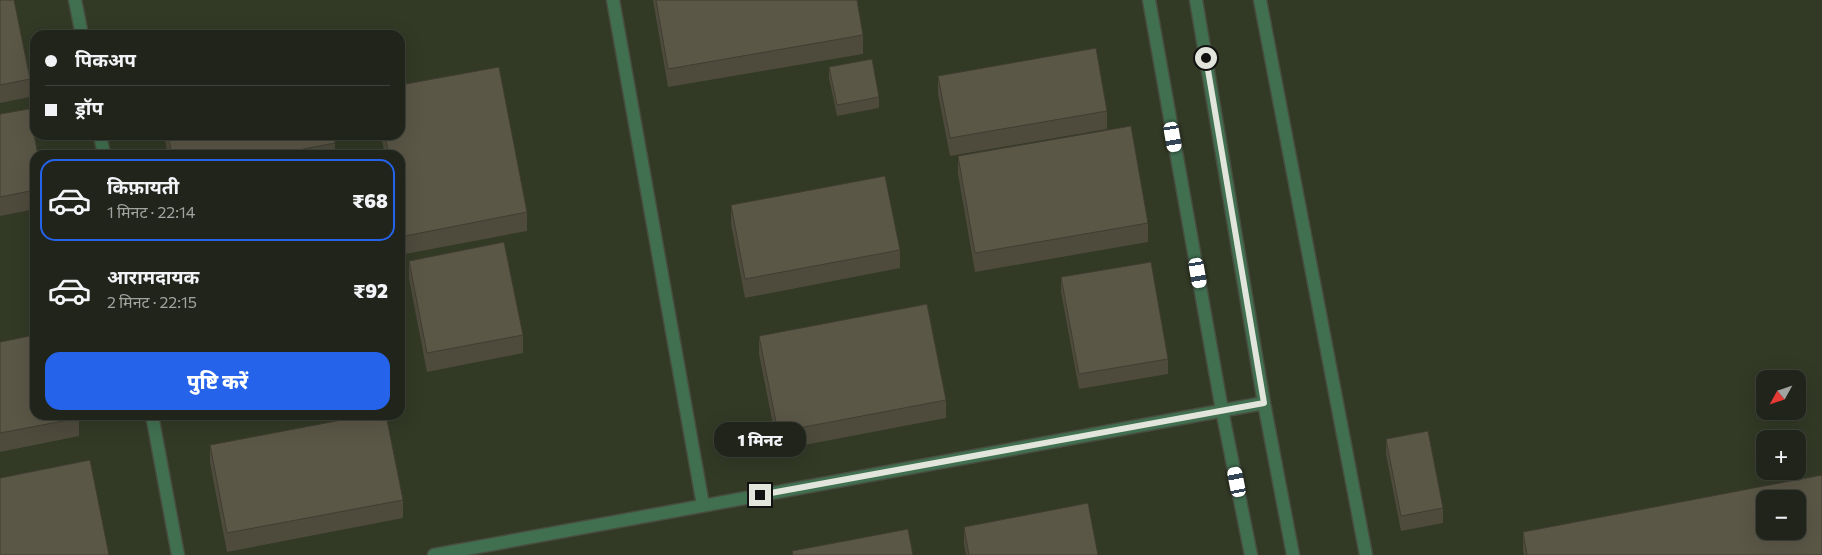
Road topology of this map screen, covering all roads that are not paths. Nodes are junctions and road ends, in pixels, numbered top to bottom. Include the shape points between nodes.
1 (76, 0) edge
2 (613, 0) edge
3 (1149, 0) edge
4 (1196, 0) edge
5 (1260, 0) edge
6 (81, 30) edge
7 (1264, 403) junction
8 (1222, 410) junction
9 (153, 420) edge
10 (703, 506) junction
11 (178, 555) edge
12 (434, 555) edge
13 (1251, 555) edge
14 (1293, 555) edge
15 (1366, 555) edge

1 - 6 street
2 - 10 street
3 - 8 street
4 - 7 street
5 - 15 street
7 - 8 street
7 - 14 street
8 - 10 street
8 - 13 street
9 - 11 street
10 - 12 street

